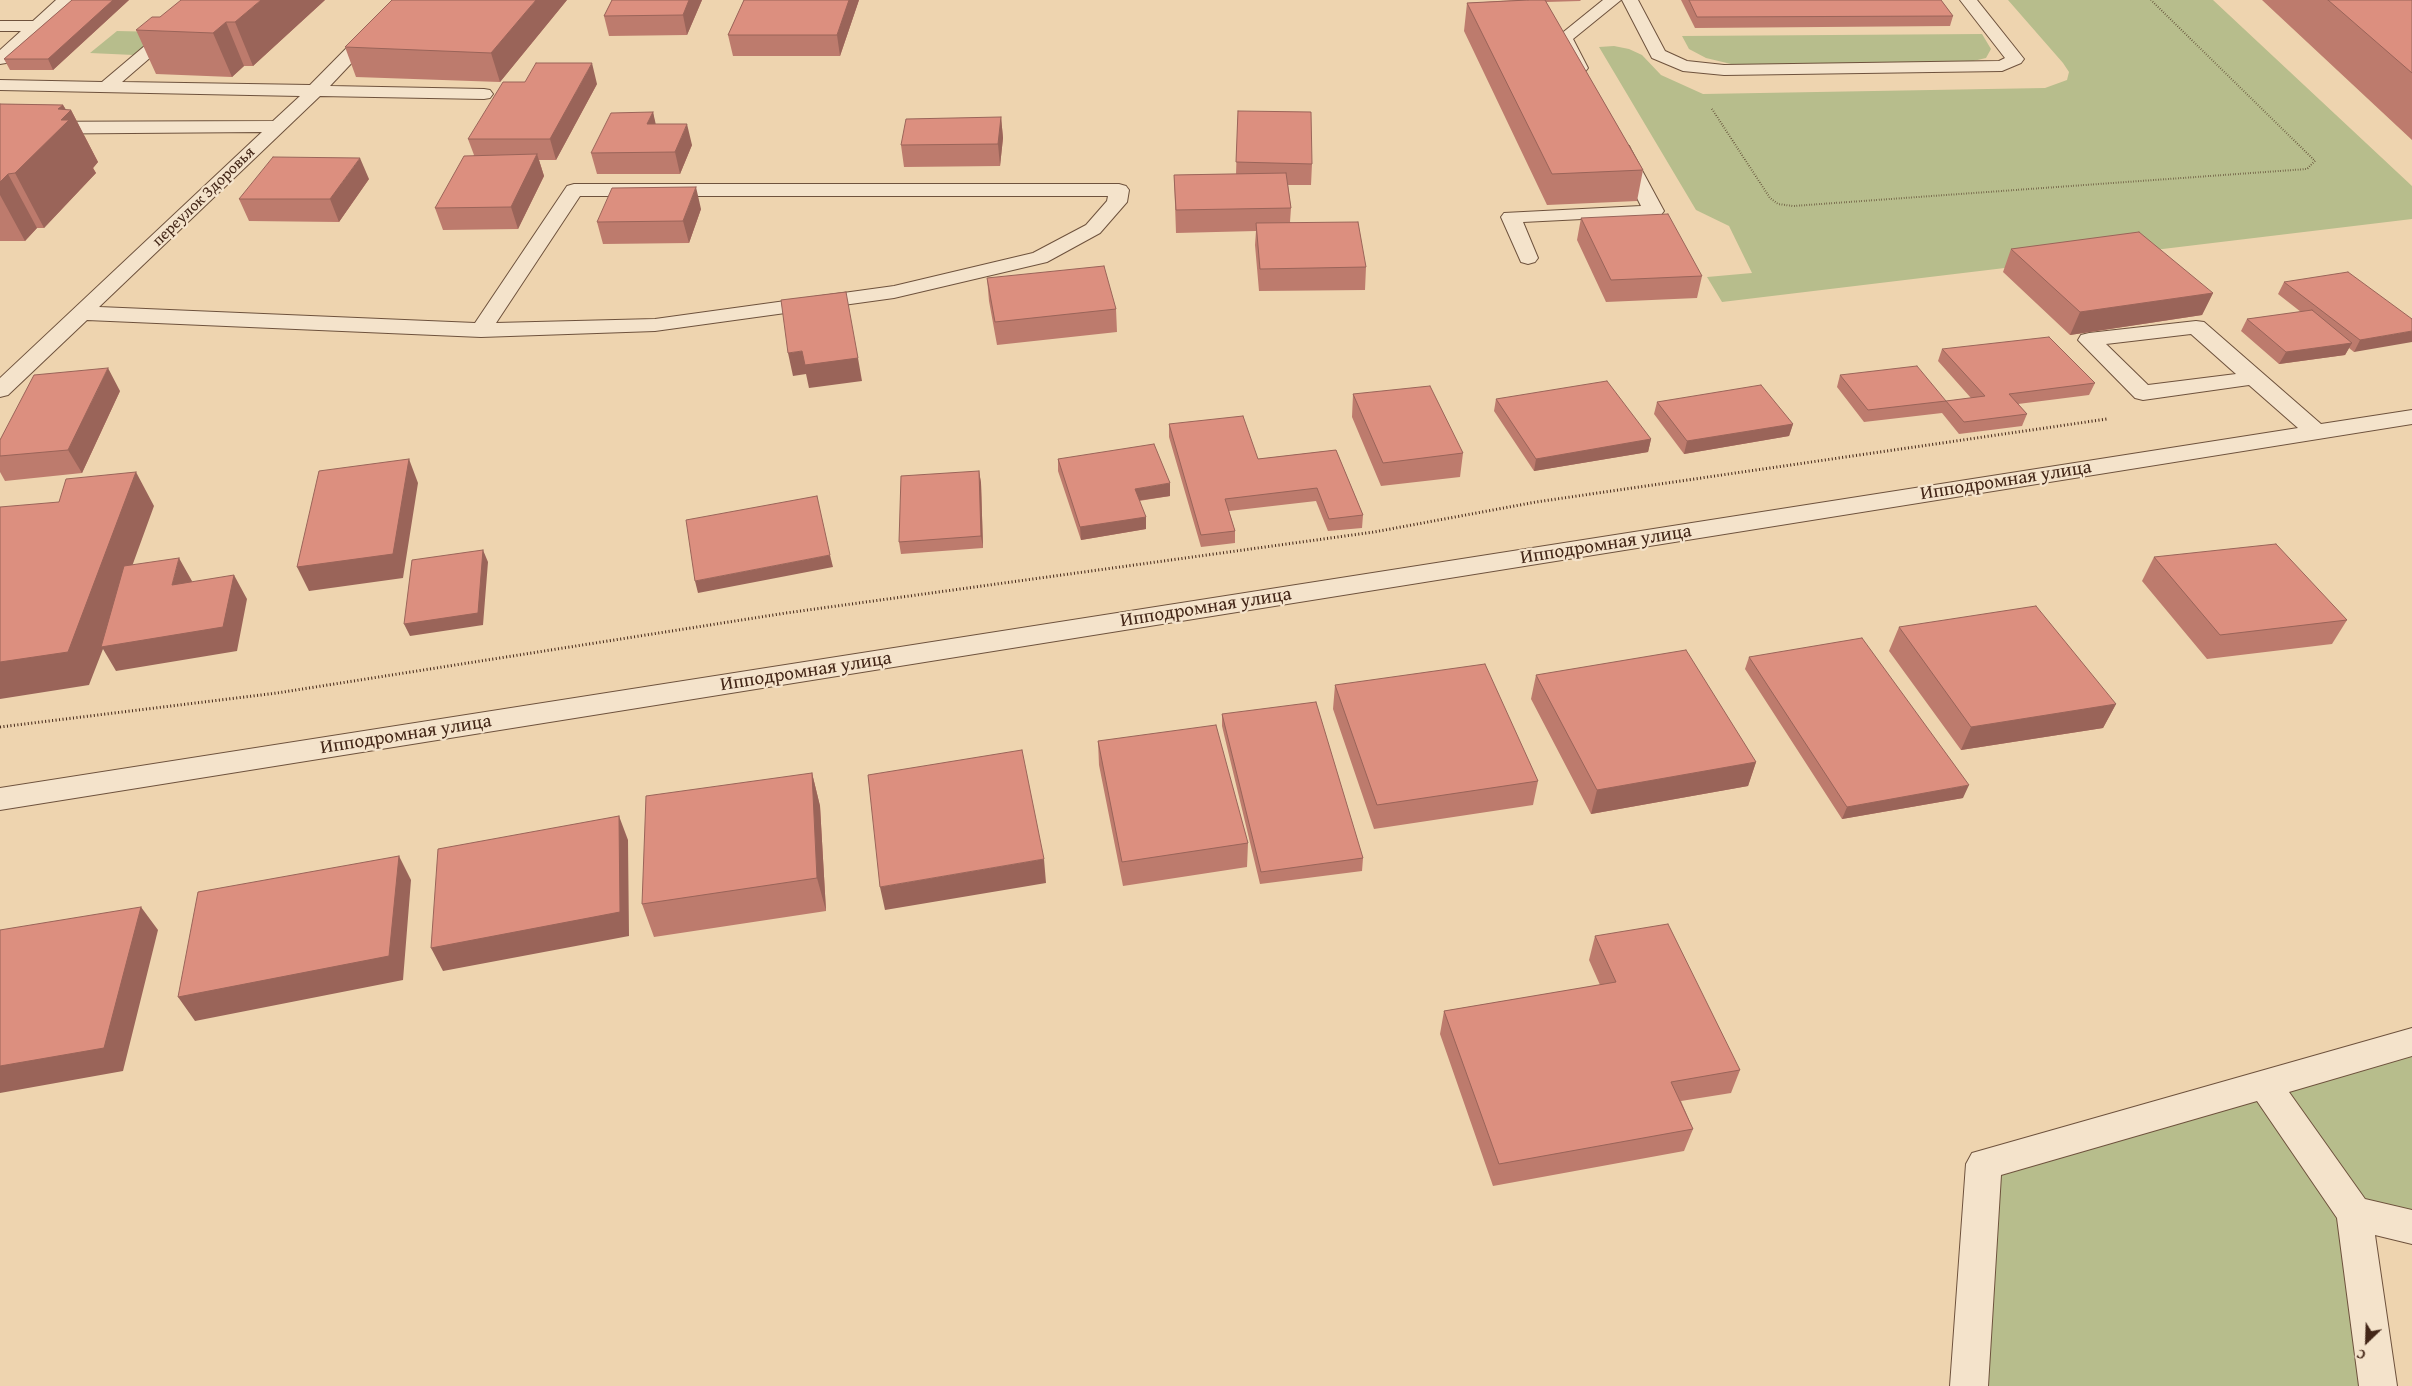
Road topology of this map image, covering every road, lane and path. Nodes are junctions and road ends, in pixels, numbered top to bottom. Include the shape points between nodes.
1 (66, 0) edge
2 (209, 0) edge
3 (403, 0) edge
4 (1613, 0) edge
5 (1630, 0) edge
6 (1968, 0) edge
7 (2151, 0) edge
8 (0, 26) edge
9 (36, 26) junction
10 (0, 59) edge
11 (1586, 81) edge
12 (0, 85) edge
13 (107, 86) junction
14 (314, 92) junction
15 (484, 94) edge
16 (1708, 102) dead end
17 (278, 126) junction
18 (0, 128) edge
19 (1614, 133) edge
20 (1528, 258) dead end
21 (83, 313) junction
22 (481, 330) junction
23 (2254, 378) junction
24 (0, 390) edge
25 (2412, 417) edge
26 (2115, 418) dead end
27 (2316, 432) junction
28 (0, 727) edge
29 (0, 800) edge
30 (2412, 1042) edge
31 (2264, 1083) junction
32 (2354, 1213) junction
33 (2412, 1227) edge
34 (1969, 1386) edge
35 (2378, 1386) edge

1 - 9 street
2 - 13 street
3 - 14 street, переулок Здоровья
4 - 11 street via 1564,38
5 - 6 street via 1658,54 1683,66 1724,70 2002,66 2015,59
7 - 16 path via 2315,161 2307,168 1793,206 1778,204 1770,198
8 - 9 street
9 - 10 street
12 - 13 street
13 - 14 street
14 - 15 street
14 - 17 street, переулок Здоровья
17 - 18 street
17 - 21 street, переулок Здоровья
19 - 20 street via 1654,211 1511,217
21 - 22 street
21 - 24 street, переулок Здоровья
22 - 22 street via 574,190 1119,190 1117,202 1093,229 1040,258 894,292 655,325
23 - 23 street via 2143,393 2089,340 2196,327
23 - 27 street
25 - 27 street, Ипподромная улица
26 - 28 path via 1536,502 1374,532 786,614 277,693
27 - 29 street, Ипподромная улица
30 - 31 street
31 - 32 street
31 - 34 street via 1984,1164
32 - 33 street
32 - 35 street

